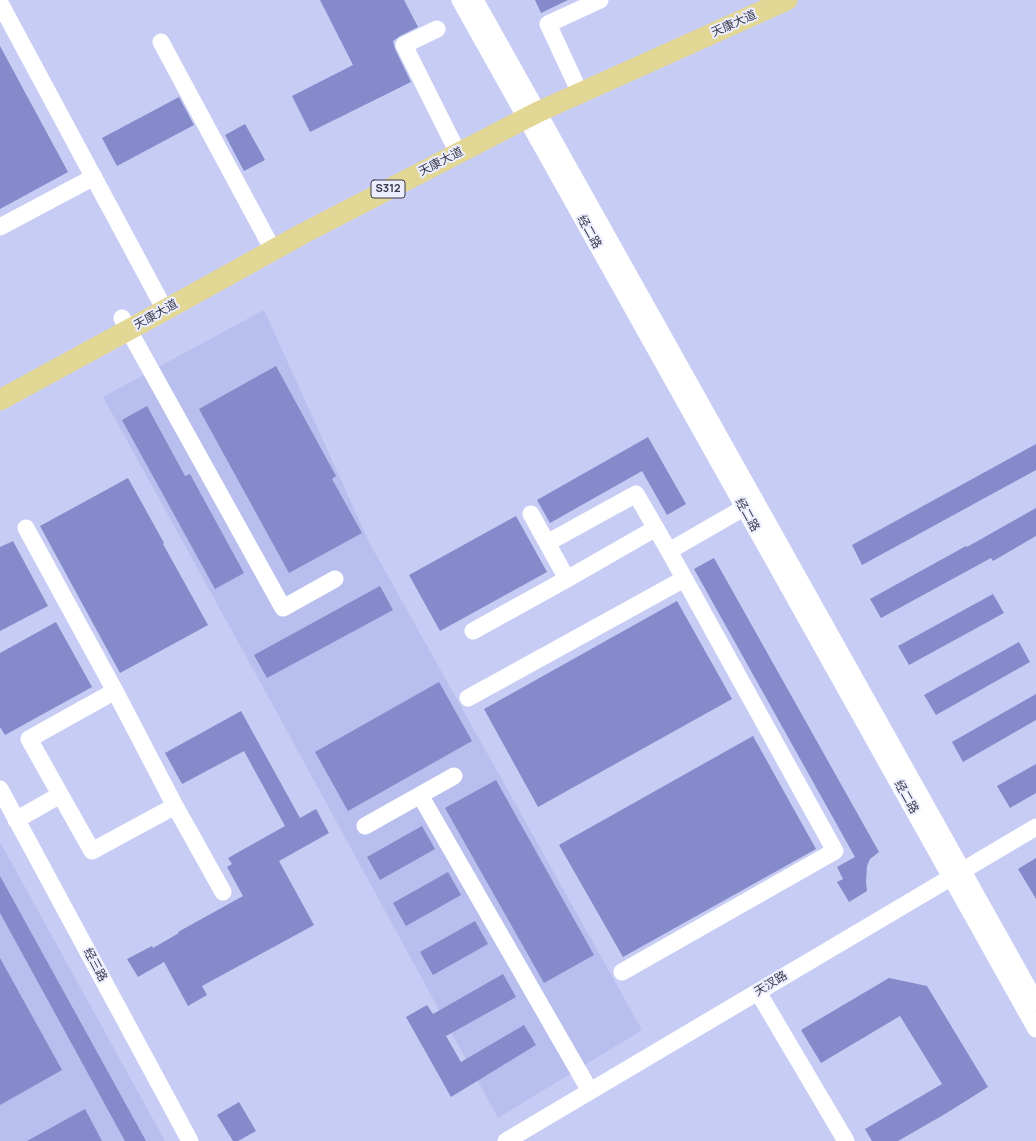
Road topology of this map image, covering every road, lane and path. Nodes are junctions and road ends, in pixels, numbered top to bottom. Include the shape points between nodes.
1 (460, 0) edge
2 (475, 0) edge
3 (600, 0) edge
4 (755, 0) edge
5 (785, 0) edge
6 (0, 3) edge
7 (437, 29) dead end
8 (161, 42) dead end
9 (578, 87) junction
10 (528, 109) junction
11 (455, 147) junction
12 (94, 177) junction
13 (0, 227) edge
14 (270, 244) junction
15 (162, 304) junction
16 (126, 324) junction
17 (0, 385) edge
18 (0, 400) edge
19 (750, 505) junction
20 (530, 514) dead end
21 (26, 528) dead end
22 (656, 528) junction
23 (546, 543) junction
24 (669, 551) junction
25 (335, 579) dead end
26 (567, 579) junction
27 (684, 579) junction
28 (473, 631) dead end
29 (115, 691) junction
30 (468, 698) dead end
31 (454, 776) dead end
32 (0, 790) edge
33 (60, 795) junction
34 (420, 795) junction
35 (176, 806) junction
36 (16, 820) junction
37 (365, 826) dead end
38 (1036, 827) edge
39 (956, 874) junction
40 (223, 892) dead end
41 (622, 972) dead end
42 (758, 992) junction
43 (1036, 1002) edge
44 (1036, 1029) edge
45 (590, 1091) junction
46 (190, 1141) edge
47 (506, 1141) edge
48 (846, 1141) edge

1 - 10 street, 经二路
2 - 10 street, 经二路
3 - 9 street via 548,24
4 - 9 main road, 天康大道 / S312
5 - 9 main road, 天康大道 / S312
6 - 12 street
7 - 11 street via 404,45
8 - 14 street
9 - 10 main road, 天康大道 / S312
10 - 11 main road, 天康大道 / S312
10 - 19 street, 经二路
11 - 14 main road, 天康大道 / S312 via 304,233
12 - 13 street
12 - 15 street
14 - 15 main road, 天康大道 / S312
15 - 16 main road, 天康大道 / S312
16 - 17 main road, 天康大道 / S312
16 - 18 main road, 天康大道 / S312
16 - 25 street via 283,608
19 - 24 street
19 - 39 street, 经二路
20 - 23 street
21 - 29 street
22 - 23 street via 636,494
22 - 24 street
22 - 26 street
23 - 26 street
24 - 27 street
26 - 28 street
27 - 30 street
27 - 41 street via 835,851
29 - 33 street via 29,739
29 - 35 street
31 - 34 street
32 - 36 street, 经三路
33 - 35 street via 92,851
33 - 36 street
34 - 37 street
34 - 45 street
35 - 40 street
36 - 46 street, 经三路
38 - 39 street, 天汊路
39 - 42 street, 天汊路
39 - 43 street, 经二路
39 - 44 street, 经二路
42 - 45 street, 天汊路
42 - 48 street
45 - 47 street, 天汊路

